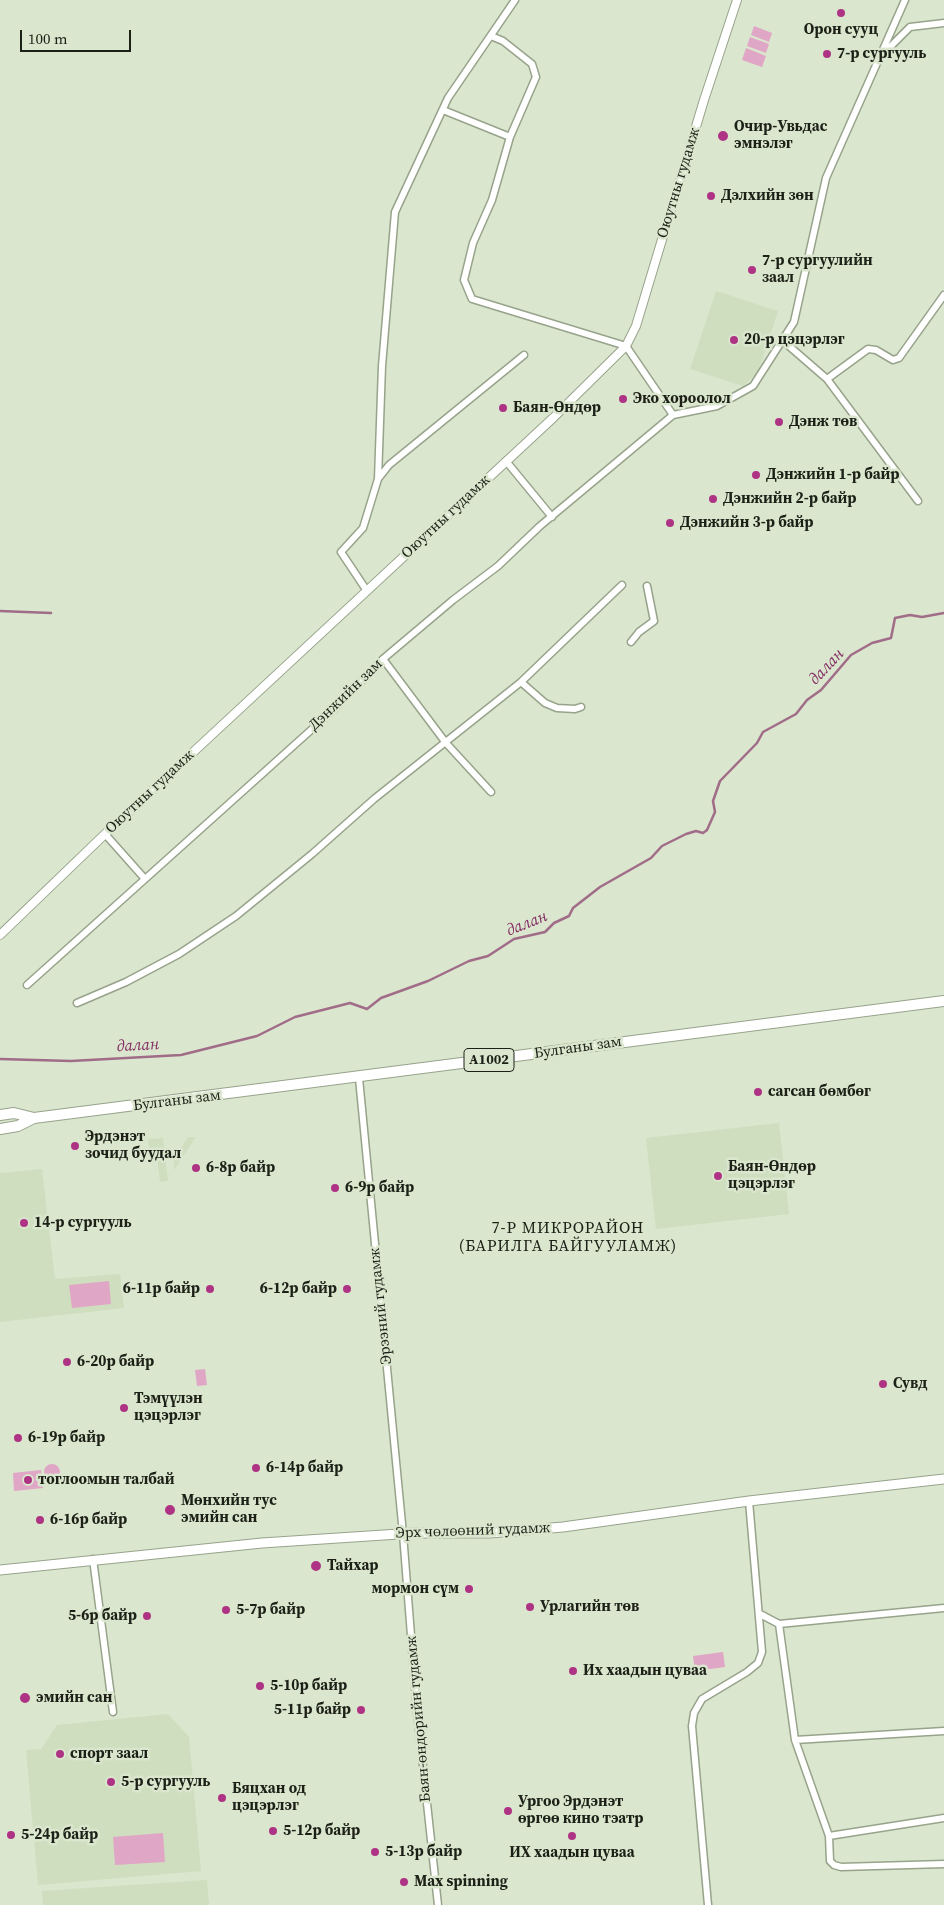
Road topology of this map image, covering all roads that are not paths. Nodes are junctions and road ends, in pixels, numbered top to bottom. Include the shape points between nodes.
1 (515, 0) edge
2 (737, 0) edge
3 (905, 0) edge
4 (944, 23) edge
5 (491, 36) junction
6 (880, 56) junction
7 (443, 110) junction
8 (510, 137) junction
9 (944, 295) edge
10 (782, 340) junction
11 (626, 346) junction
12 (524, 355) dead end
13 (827, 379) junction
14 (673, 415) junction
15 (506, 461) junction
16 (378, 479) junction
17 (918, 501) dead end
18 (552, 517) junction
19 (622, 585) dead end
20 (647, 586) dead end
21 (366, 591) junction
22 (631, 642) dead end
23 (383, 659) junction
24 (521, 682) junction
25 (581, 707) dead end
26 (446, 743) junction
27 (491, 792) dead end
28 (105, 834) junction
29 (145, 879) junction
30 (0, 934) edge
31 (26, 985) dead end
32 (944, 1001) edge
33 (77, 1003) dead end
34 (359, 1078) junction
35 (0, 1115) edge
36 (34, 1118) junction
37 (0, 1129) edge
38 (944, 1479) edge
39 (749, 1501) junction
40 (403, 1534) junction
41 (93, 1559) junction
42 (0, 1570) edge
43 (944, 1608) edge
44 (760, 1614) junction
45 (779, 1624) junction
46 (113, 1712) dead end
47 (944, 1731) edge
48 (795, 1740) junction
49 (944, 1818) edge
50 (829, 1836) junction
51 (944, 1864) edge
52 (438, 1905) edge
53 (708, 1905) edge

1 - 5 street
2 - 11 street, Оюутны гудамж via 636,326
3 - 6 street
4 - 6 street via 910,27
5 - 7 street
5 - 8 street via 503,40 535,70 534,84
6 - 10 street via 826,178 798,309
7 - 8 street
7 - 16 street via 395,212 382,366
8 - 11 street via 464,280 472,300
9 - 13 street via 899,358 893,360 868,349
10 - 13 street
10 - 14 street via 753,386 717,406
11 - 14 street
11 - 15 street, Оюутны гудамж
12 - 16 street via 389,465
13 - 17 street
14 - 18 street, Дэнжийн зам
15 - 18 street
15 - 21 street, Оюутны гудамж
16 - 21 street via 363,528 341,552
18 - 23 street, Дэнжийн зам via 498,566
19 - 24 street
20 - 22 street via 654,621
21 - 28 street, Оюутны гудамж
23 - 26 street
23 - 29 street, Дэнжийн зам via 330,713
24 - 25 street via 545,703 558,708
24 - 26 street
26 - 27 street
26 - 33 street via 374,798 236,916 179,954
28 - 29 street
28 - 30 street, Оюутны гудамж
29 - 31 street, Дэнжийн зам
32 - 34 highway, Булганы зам / A1002
34 - 36 highway, Булганы зам / A1002
34 - 40 street, Эрээний гудамж
35 - 36 highway, Булганы зам / A1002 via 14,1113
36 - 37 highway, Булганы зам / A1002 via 18,1126
38 - 39 main road, Эрх чөлөөний гудамж
39 - 40 main road, Эрх чөлөөний гудамж via 554,1528
39 - 44 street
40 - 41 main road, Эрх чөлөөний гудамж
40 - 52 street, Баян-өндорийн гудамж via 417,1711
41 - 42 main road, Эрх чөлөөний гудамж
41 - 46 street
43 - 45 street
44 - 45 street
44 - 53 street via 762,1642 758,1663 702,1699 694,1713
45 - 48 street
47 - 48 street
48 - 50 street
49 - 50 street
50 - 51 street via 830,1861 841,1867

